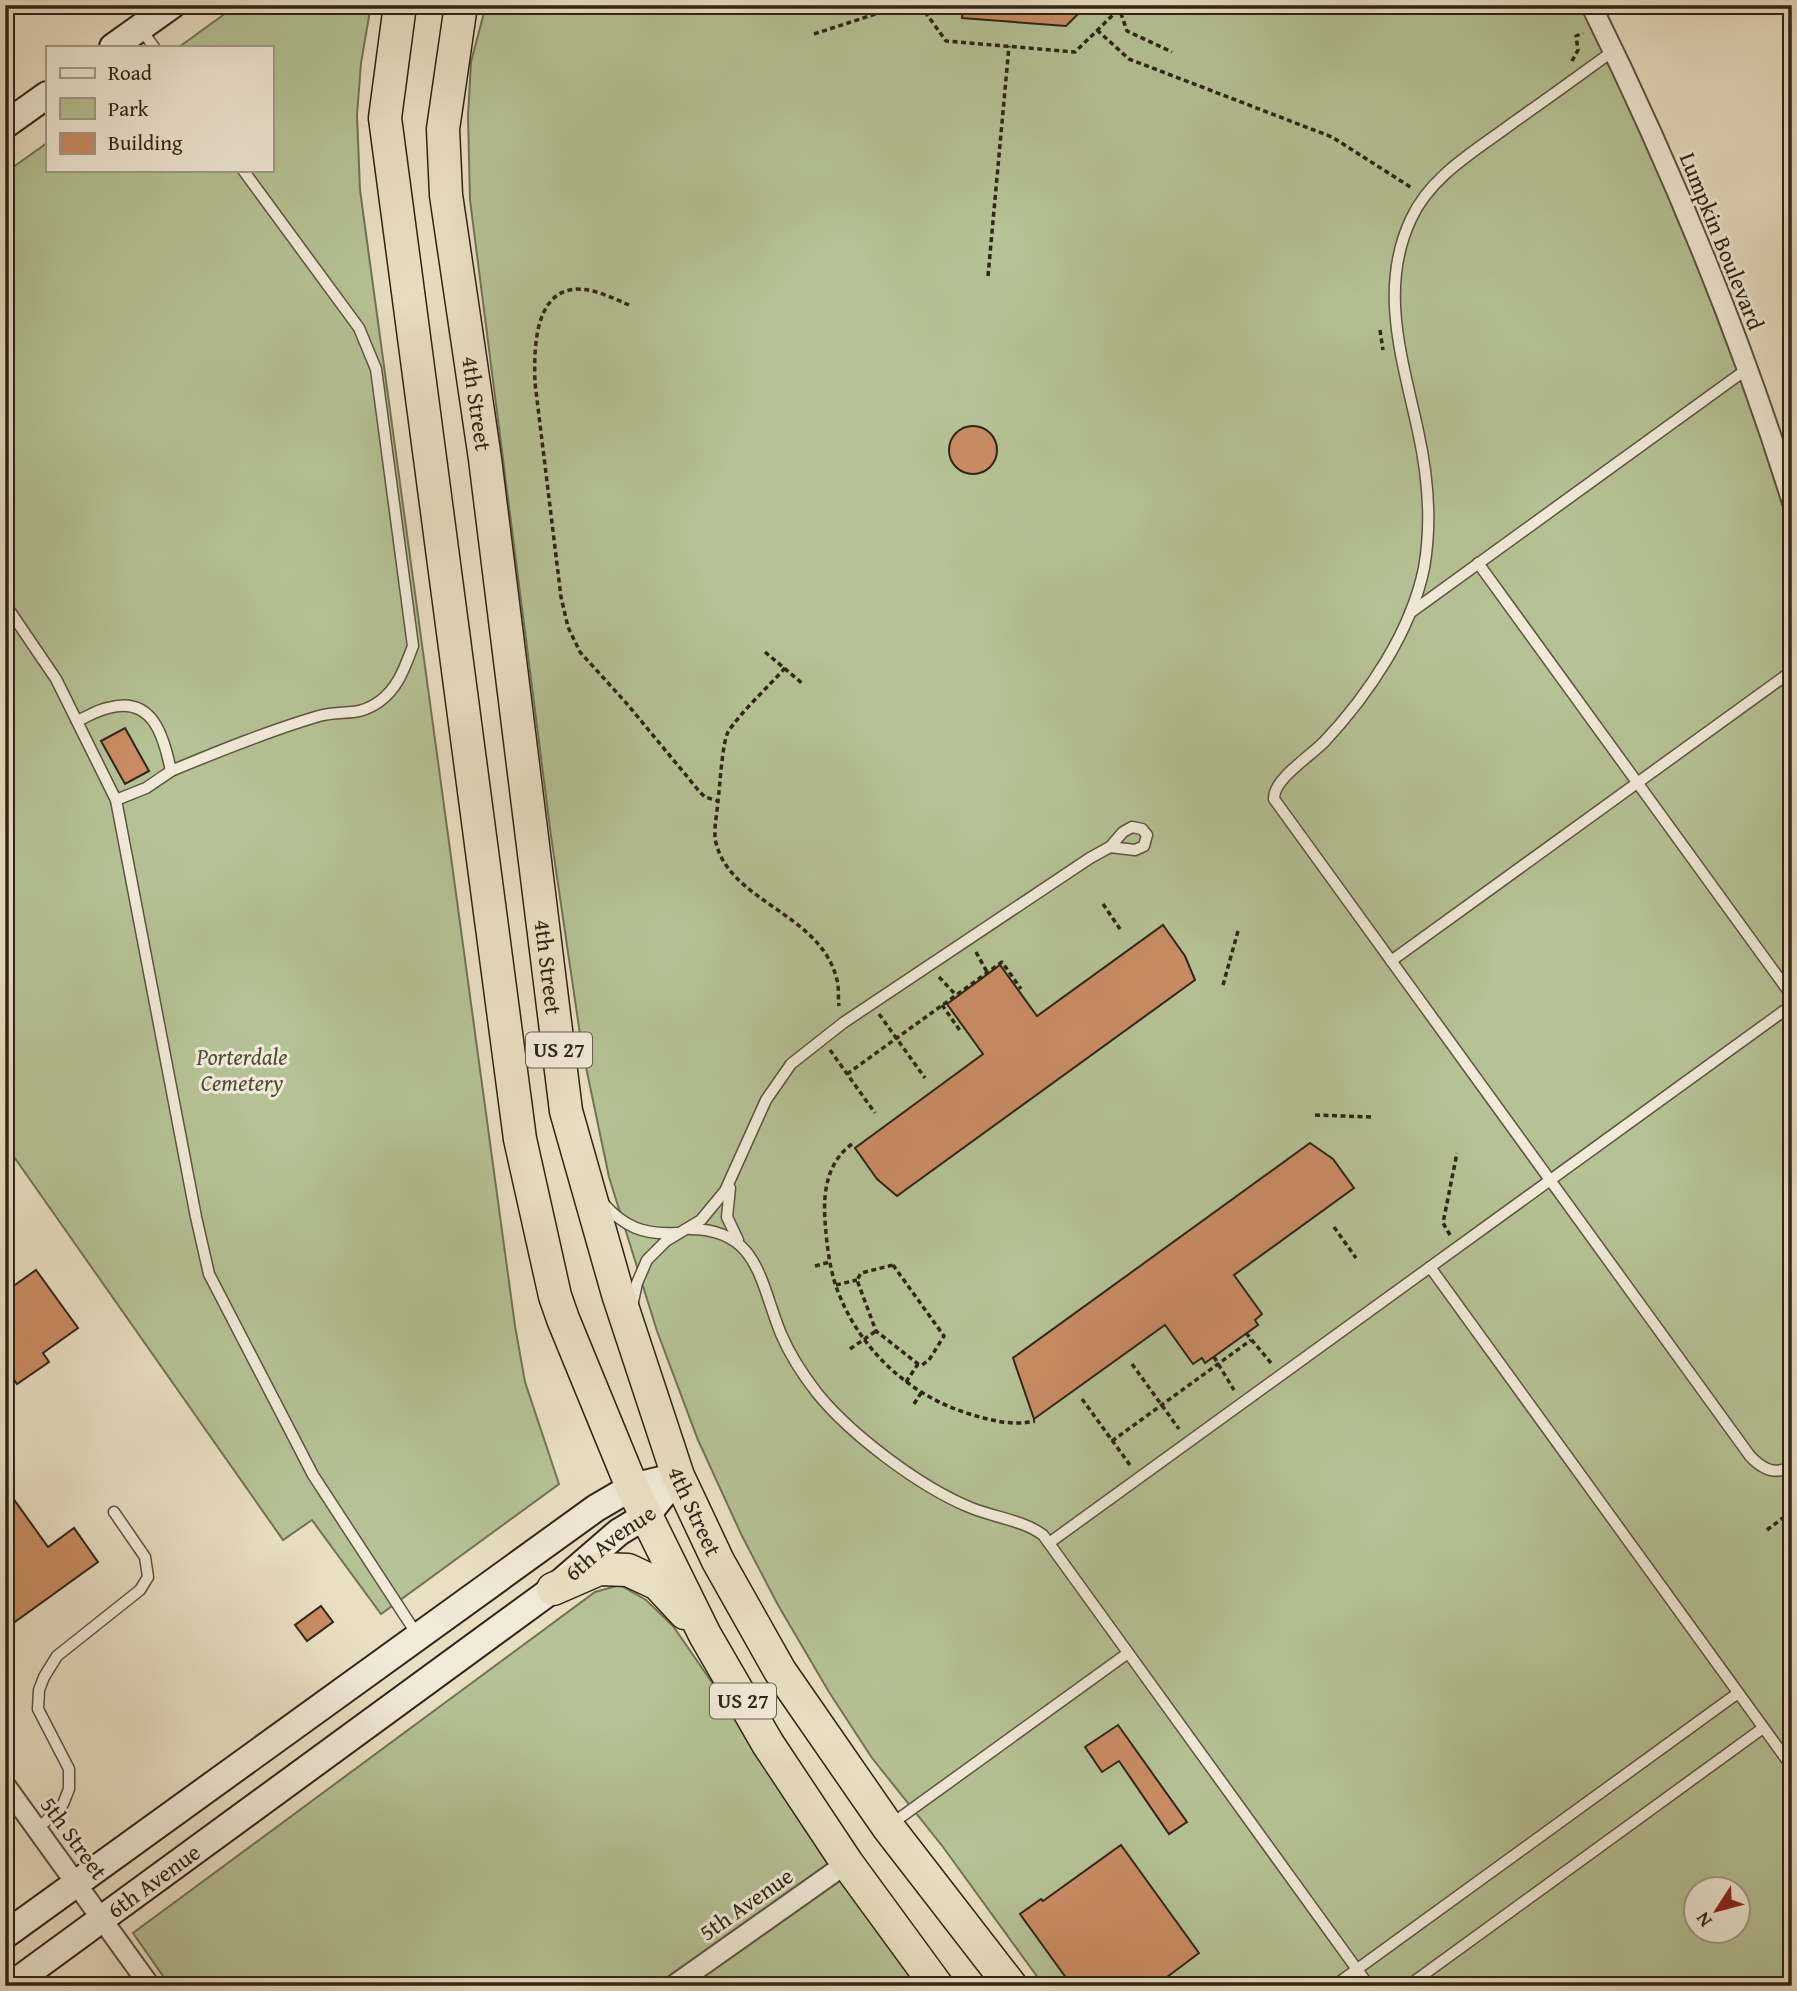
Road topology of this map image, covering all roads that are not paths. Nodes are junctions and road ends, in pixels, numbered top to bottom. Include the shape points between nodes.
1 (172, 5) edge
2 (400, 5) edge
3 (461, 5) edge
4 (1591, 5) edge
5 (147, 38) edge
6 (117, 46) edge
7 (1613, 51) junction
8 (46, 96) edge
9 (5, 125) edge
10 (244, 172) edge
11 (1746, 369) junction
12 (1792, 501) edge
13 (1479, 563) junction
14 (5, 604) edge
15 (1409, 613) junction
16 (1792, 671) edge
17 (77, 721) junction
18 (171, 771) junction
19 (1638, 782) junction
20 (116, 800) junction
21 (1110, 847) dead end
22 (1391, 961) junction
23 (1792, 996) edge
24 (1792, 1005) edge
25 (1550, 1180) junction
26 (586, 1181) junction
27 (731, 1183) junction
28 (685, 1231) junction
29 (742, 1246) junction
30 (1430, 1267) junction
31 (629, 1327) junction
32 (1792, 1466) edge
33 (678, 1476) junction
34 (632, 1487) junction
35 (114, 1511) dead end
36 (647, 1516) junction
37 (1049, 1543) junction
38 (553, 1590) junction
39 (705, 1634) junction
40 (418, 1637) junction
41 (1128, 1653) junction
42 (1738, 1693) junction
43 (1763, 1728) junction
44 (1792, 1768) edge
45 (5, 1785) edge
46 (888, 1827) junction
47 (37, 1830) junction
48 (847, 1863) junction
49 (77, 1884) junction
50 (103, 1919) junction
51 (5, 1935) edge
52 (1357, 1969) junction
53 (10, 1986) edge
54 (150, 1986) edge
55 (673, 1986) edge
56 (937, 1986) edge
57 (1012, 1986) edge
58 (1334, 1986) edge
59 (1369, 1986) edge
60 (1408, 1986) edge

1 - 5 main road
2 - 34 highway, 4th Street / US 27 via 385,118 520,1139 555,1296
3 - 26 highway, 4th Street / US 27 via 443,129 446,195 485,459 566,1111
4 - 7 street, Lumpkin Boulevard
5 - 6 main road
7 - 11 street, Lumpkin Boulevard via 1676,190
7 - 15 lane via 1443,175 1406,231 1396,274 1394,319 1424,462 1428,519 1423,570
8 - 9 main road
10 - 18 lane via 359,328 376,369 413,646 402,676 383,699 364,712 323,715
11 - 12 street, Lumpkin Boulevard
11 - 13 lane
13 - 15 lane
13 - 19 lane
14 - 17 lane via 57,679
15 - 22 lane via 1357,703 1324,742 1279,782 1274,795
16 - 19 lane
17 - 18 lane via 126,705 149,714 165,741
17 - 20 lane
18 - 20 lane
19 - 22 lane
19 - 23 lane
20 - 40 lane via 209,1274 313,1475
21 - 27 lane via 871,1003 791,1064 766,1100
22 - 25 lane
24 - 25 lane
25 - 30 lane
25 - 32 lane via 1750,1456 1771,1471
26 - 28 lane via 629,1227 652,1233
26 - 31 highway, 4th Street / US 27
27 - 28 lane via 711,1211
27 - 29 lane via 727,1217
28 - 29 lane via 714,1231
28 - 31 lane via 657,1250 642,1270
29 - 37 lane via 757,1265 782,1337 796,1362 839,1417 928,1485 968,1507 1032,1528
30 - 37 lane
30 - 42 lane
31 - 33 highway, 4th Street / US 27
33 - 34 main road, 6th Avenue
33 - 36 main road, 6th Avenue
33 - 46 highway, 4th Street / US 27 via 718,1561 780,1671
34 - 36 highway, 4th Street / US 27
34 - 40 main road, 6th Avenue
35 - 47 lane via 145,1557 148,1577 140,1590 57,1656 44,1677 38,1709 69,1769 69,1789 63,1804
36 - 38 main road, 6th Avenue via 619,1532
36 - 39 highway, 4th Street / US 27
37 - 41 lane
38 - 39 highway via 599,1569 628,1570 658,1584
38 - 50 main road, 6th Avenue
39 - 48 highway, 4th Street / US 27 via 768,1744
40 - 49 main road, 6th Avenue
41 - 46 lane
41 - 52 lane
42 - 43 lane
42 - 52 lane
43 - 44 lane
43 - 60 lane
45 - 47 street, 5th Street
46 - 57 highway, 4th Street / US 27
47 - 49 street, 5th Street
48 - 55 street, 5th Avenue
48 - 56 highway, 4th Street / US 27
49 - 50 street, 5th Street
49 - 51 main road, 6th Avenue
50 - 53 main road, 6th Avenue
50 - 54 street, 5th Street
52 - 58 lane
52 - 59 lane

